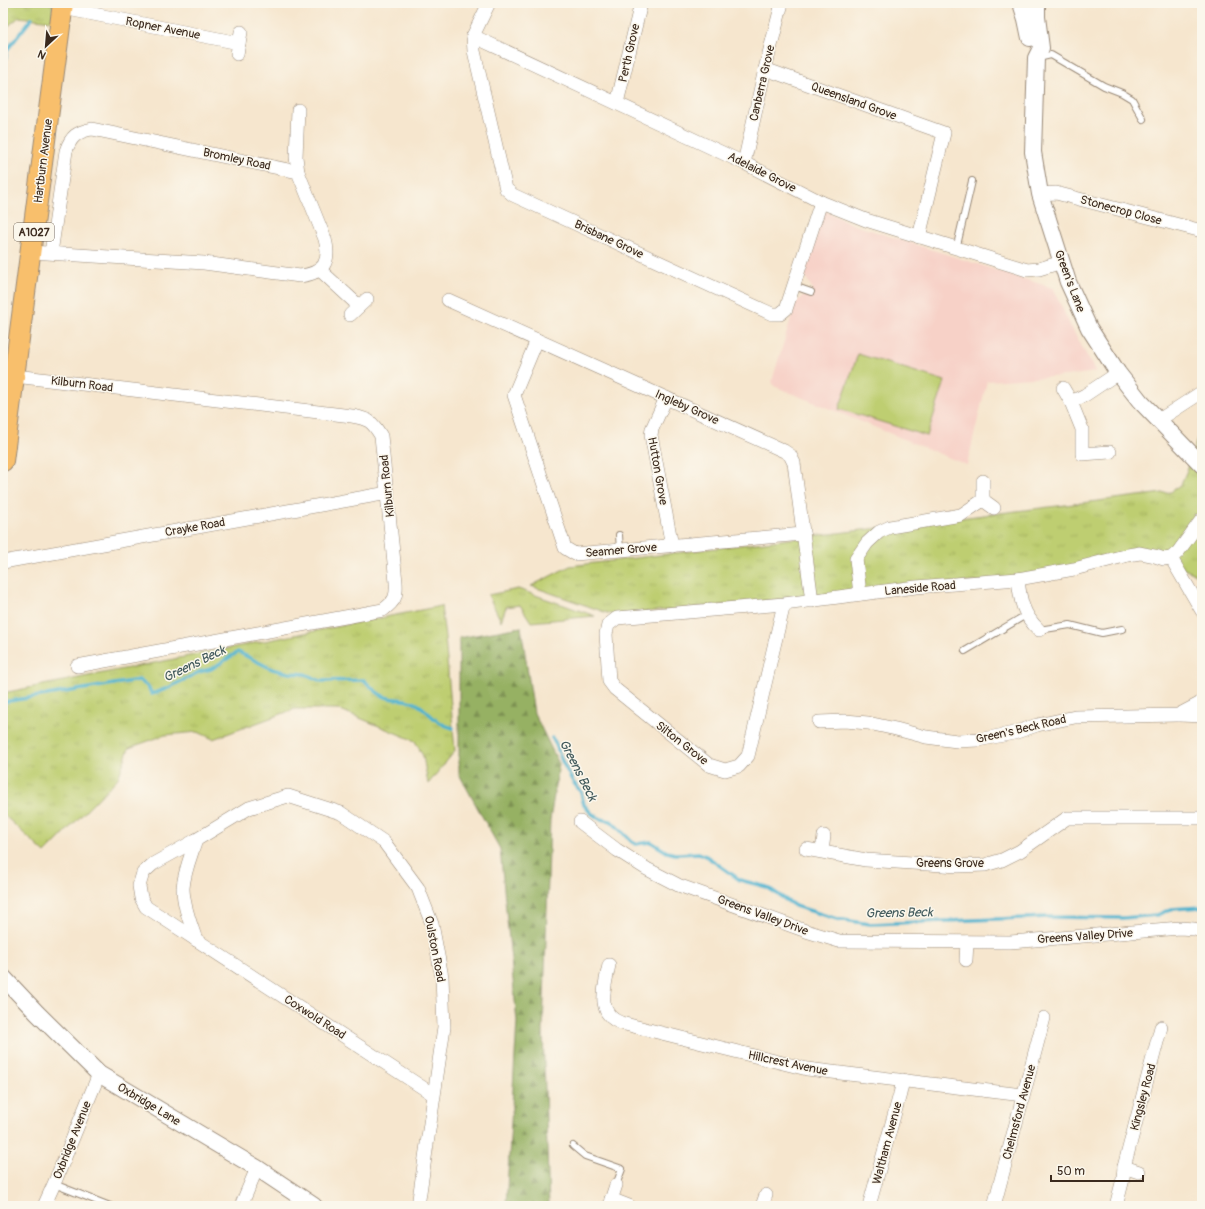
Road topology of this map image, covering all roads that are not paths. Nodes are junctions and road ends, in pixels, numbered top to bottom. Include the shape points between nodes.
1 (489, 3) edge
2 (641, 3) edge
3 (782, 3) edge
4 (1021, 3) edge
5 (1037, 3) edge
6 (63, 5) edge
7 (473, 36) junction
8 (239, 43) dead end
9 (1036, 58) junction
10 (765, 69) junction
11 (617, 104) junction
12 (298, 110) dead end
13 (1143, 119) dead end
14 (74, 136) joint
15 (744, 163) junction
16 (298, 172) junction
17 (972, 181) dead end
18 (1040, 194) junction
19 (820, 202) junction
20 (1202, 231) edge
21 (919, 237) junction
22 (958, 240) dead end
23 (31, 252) junction
24 (51, 253) junction
25 (1062, 262) junction
26 (320, 270) junction
27 (794, 286) junction
28 (811, 292) dead end
29 (448, 300) dead end
30 (359, 307) dead end
31 (537, 340) junction
32 (1118, 373) junction
33 (14, 376) junction
34 (1063, 388) dead end
35 (1202, 392) edge
36 (666, 398) junction
37 (1071, 402) junction
38 (1159, 420) junction
39 (1110, 452) dead end
40 (3, 461) edge
41 (1202, 466) edge
42 (983, 481) dead end
43 (388, 493) junction
44 (983, 500) junction
45 (994, 508) dead end
46 (1202, 519) edge
47 (803, 534) junction
48 (619, 535) dead end
49 (672, 546) junction
50 (620, 550) junction
51 (1171, 558) junction
52 (3, 562) edge
53 (1018, 579) junction
54 (860, 594) junction
55 (812, 601) junction
56 (784, 604) junction
57 (1202, 611) edge
58 (1026, 615) junction
59 (617, 618) joint
60 (1122, 629) dead end
61 (1040, 630) joint
62 (965, 651) dead end
63 (86, 667) dead end
64 (1202, 701) edge
65 (1178, 715) junction
66 (1202, 716) edge
67 (819, 722) dead end
68 (1202, 818) edge
69 (580, 822) dead end
70 (824, 836) dead end
71 (196, 840) junction
72 (806, 849) dead end
73 (822, 851) junction
74 (1202, 931) edge
75 (196, 940) junction
76 (967, 942) junction
77 (966, 960) dead end
78 (609, 965) dead end
79 (3, 977) edge
80 (1044, 1018) dead end
81 (1161, 1027) dead end
82 (99, 1074) junction
83 (903, 1080) junction
84 (434, 1095) junction
85 (1023, 1096) junction
86 (573, 1146) dead end
87 (1124, 1167) junction
88 (257, 1168) junction
89 (1139, 1172) dead end
90 (54, 1184) junction
91 (616, 1185) joint
92 (610, 1202) edge
93 (44, 1206) edge
94 (110, 1206) edge
95 (241, 1206) edge
96 (314, 1206) edge
97 (418, 1206) edge
98 (629, 1206) edge
99 (870, 1206) edge
100 (994, 1206) edge
101 (1116, 1206) edge

1 - 7 street
2 - 11 street, Perth Grove
3 - 10 street, Canberra Grove
4 - 9 street, Green's Lane
5 - 9 street, Green's Lane via 1041,48
6 - 8 street, Ropner Avenue
6 - 23 main road, Hartburn Avenue / A1027
7 - 11 street, Adelaide Grove
7 - 27 street, Brisbane Grove via 474,51 506,188 513,195 772,314 780,314 786,309
9 - 13 lane via 1051,55 1104,86 1122,93 1132,99
9 - 18 street, Green's Lane via 1033,145
10 - 15 street, Canberra Grove
10 - 21 street, Queensland Grove via 944,133
11 - 15 street, Adelaide Grove
12 - 16 street
14 - 16 street, Bromley Road via 92,129
14 - 24 street, Hartburn Avenue via 66,151
15 - 19 street, Adelaide Grove
16 - 26 street via 325,239 327,250
17 - 22 lane
18 - 20 street, Stonecrop Close via 1056,193
18 - 25 street, Green's Lane
19 - 21 street, Adelaide Grove
19 - 27 street, Brisbane Grove
21 - 25 street, Adelaide Grove via 1027,270
23 - 24 street
23 - 33 main road, Hartburn Avenue / A1027
24 - 26 street via 204,263 300,276 311,275
25 - 32 street, Green's Lane via 1068,282 1089,328
26 - 30 street
27 - 28 lane
29 - 31 street, Ingleby Grove
31 - 36 street, Ingleby Grove
31 - 50 street, Seamer Grove via 514,394 565,548 575,554
32 - 37 street
32 - 38 street, Green's Lane
33 - 40 main road, Hartburn Avenue / A1027
33 - 43 street, Kilburn Road via 363,418 374,424 381,436
34 - 37 street
35 - 38 street
36 - 47 street, Ingleby Grove via 790,455 794,463
36 - 49 street, Hutton Grove via 651,435
37 - 39 street via 1082,429 1082,454
38 - 41 street, Green's Lane
42 - 44 street
43 - 52 street, Crayke Road
43 - 63 street, Kilburn Road via 396,592 394,600 383,610
44 - 45 street
44 - 54 street via 961,515 890,527 879,532 856,559
46 - 51 street
47 - 49 street, Seamer Grove
47 - 55 street, Ingleby Grove
48 - 50 lane
49 - 50 street, Seamer Grove
51 - 53 street, Laneside Road via 1164,560 1140,553
51 - 57 street
53 - 54 street, Laneside Road
53 - 58 street
54 - 55 street, Laneside Road
55 - 56 street, Laneside Road
56 - 59 street, Laneside Road
56 - 59 street, Silton Grove via 748,756 739,766 725,770 708,765 615,689 609,681 606,634 608,625
58 - 61 street
58 - 62 lane
60 - 61 lane via 1102,633 1070,625
64 - 65 street, Green's Beck Road
65 - 66 street, Green's Beck Road
65 - 67 street, Green's Beck Road via 1075,717 1014,733 957,741 926,737 868,723
68 - 73 street, Greens Grove via 1082,823 1067,818 1020,851 985,865 958,866 866,860
69 - 76 street, Greens Valley Drive via 647,869 678,885 806,931 839,941
70 - 73 street
71 - 75 street via 183,889
71 - 75 street, Coxwold Road via 153,864 143,873 139,886 146,907
71 - 84 street, Oulston Road via 249,808 288,796 341,813 384,842 418,888 432,924 442,977 444,1027
72 - 73 street, Greens Grove
74 - 76 street, Greens Valley Drive via 1180,928 1010,942
75 - 84 street, Coxwold Road
76 - 77 street
78 - 83 street, Hillcrest Avenue via 604,1004 611,1019 616,1021 807,1069
79 - 82 street, Oxbridge Lane
80 - 85 street, Chelmsford Avenue
81 - 87 street, Kingsley Road
82 - 88 street, Oxbridge Lane
82 - 90 street, Oxbridge Avenue
83 - 85 street, Hillcrest Avenue
83 - 99 street, Waltham Avenue
84 - 97 street, Oulston Road
85 - 100 street, Chelmsford Avenue
86 - 91 lane via 585,1156 622,1169
87 - 89 street
87 - 101 street, Kingsley Road
88 - 95 street
88 - 96 street, Oxbridge Lane
90 - 93 street, Oxbridge Avenue
90 - 94 lane
91 - 92 street
92 - 98 street

